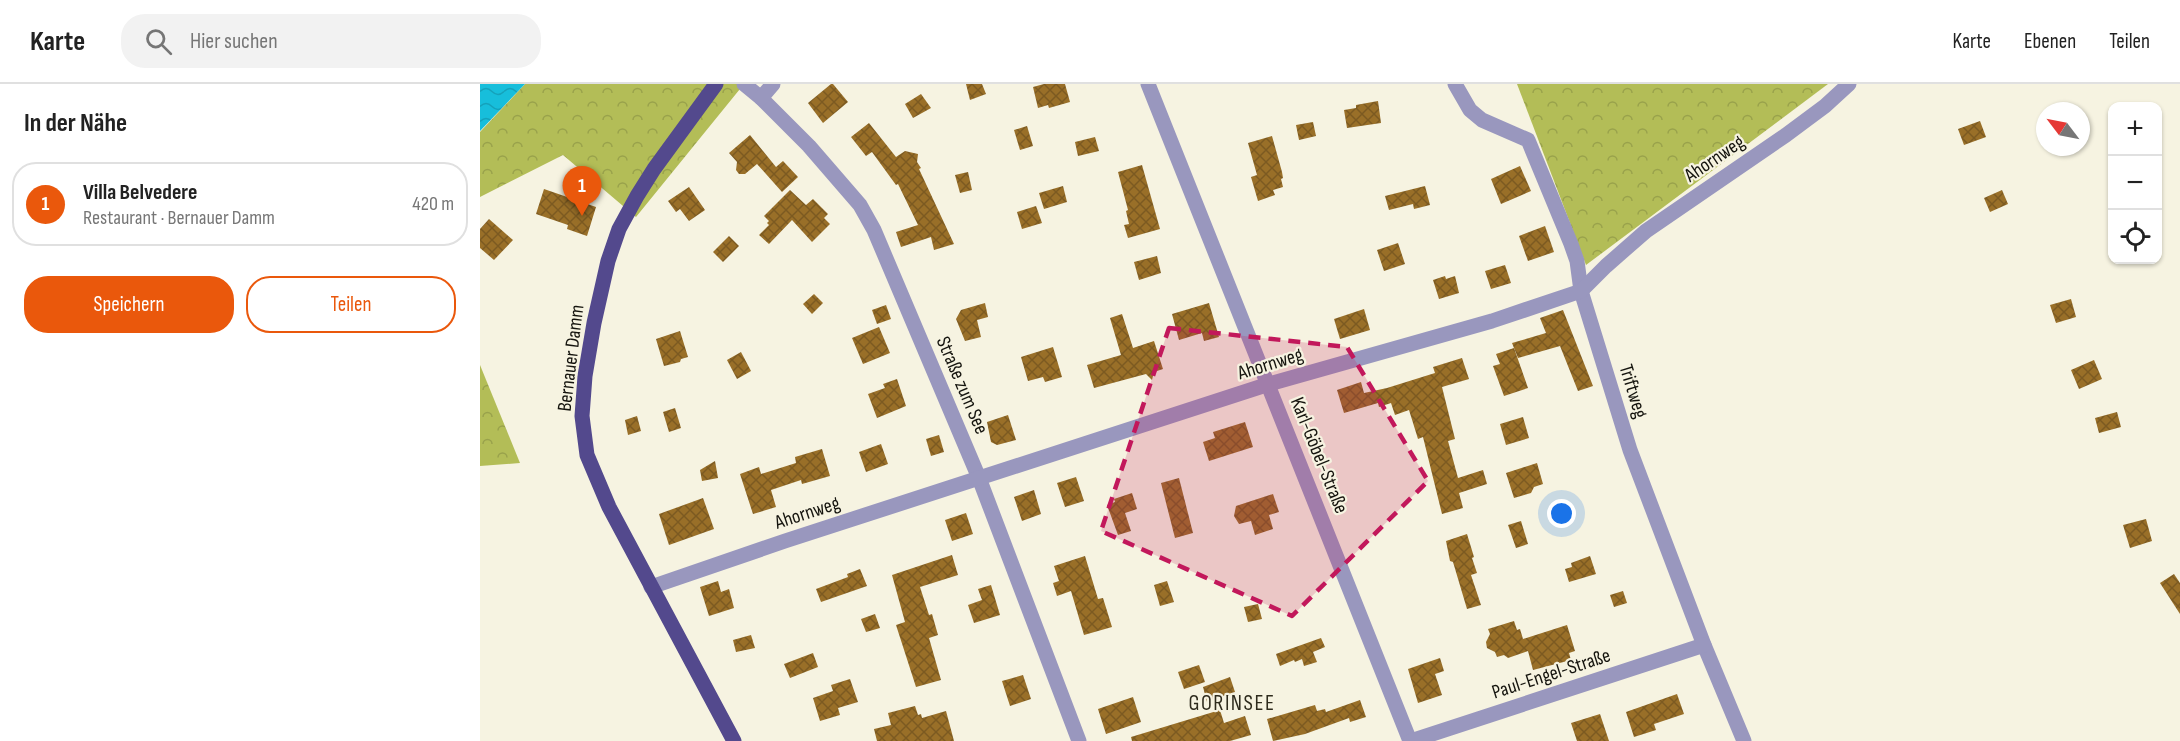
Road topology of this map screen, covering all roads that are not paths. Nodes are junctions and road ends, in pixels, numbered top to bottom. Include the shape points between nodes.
1 (716, 84) edge
2 (744, 84) edge
3 (773, 84) edge
4 (1148, 84) edge
5 (1455, 84) edge
6 (1849, 84) edge
7 (761, 98) junction
8 (1581, 291) junction
9 (1269, 384) junction
10 (979, 478) junction
11 (651, 587) junction
12 (1704, 645) junction
13 (734, 741) edge
14 (1079, 741) edge
15 (1410, 741) edge
16 (1744, 741) edge

1 - 11 main road, Bernauer Damm via 654,169 622,222 600,294 585,376 582,416 587,455 616,523
2 - 7 street, Straße zum See
3 - 7 street
4 - 9 street, Karl-Göbel-Straße
5 - 8 street, Triftweg via 1470,110 1482,120 1528,140 1577,261
6 - 8 street, Ahornweg via 1786,135 1646,231
7 - 10 street, Straße zum See via 860,205
8 - 9 street, Ahornweg via 1492,321
8 - 12 street, Triftweg via 1630,450
9 - 10 street, Ahornweg
9 - 15 street, Karl-Göbel-Straße
10 - 11 street, Ahornweg
10 - 14 street, Straße zum See
11 - 13 main road, Bernauer Damm
12 - 15 street, Paul-Engel-Straße
12 - 16 street, Triftweg

